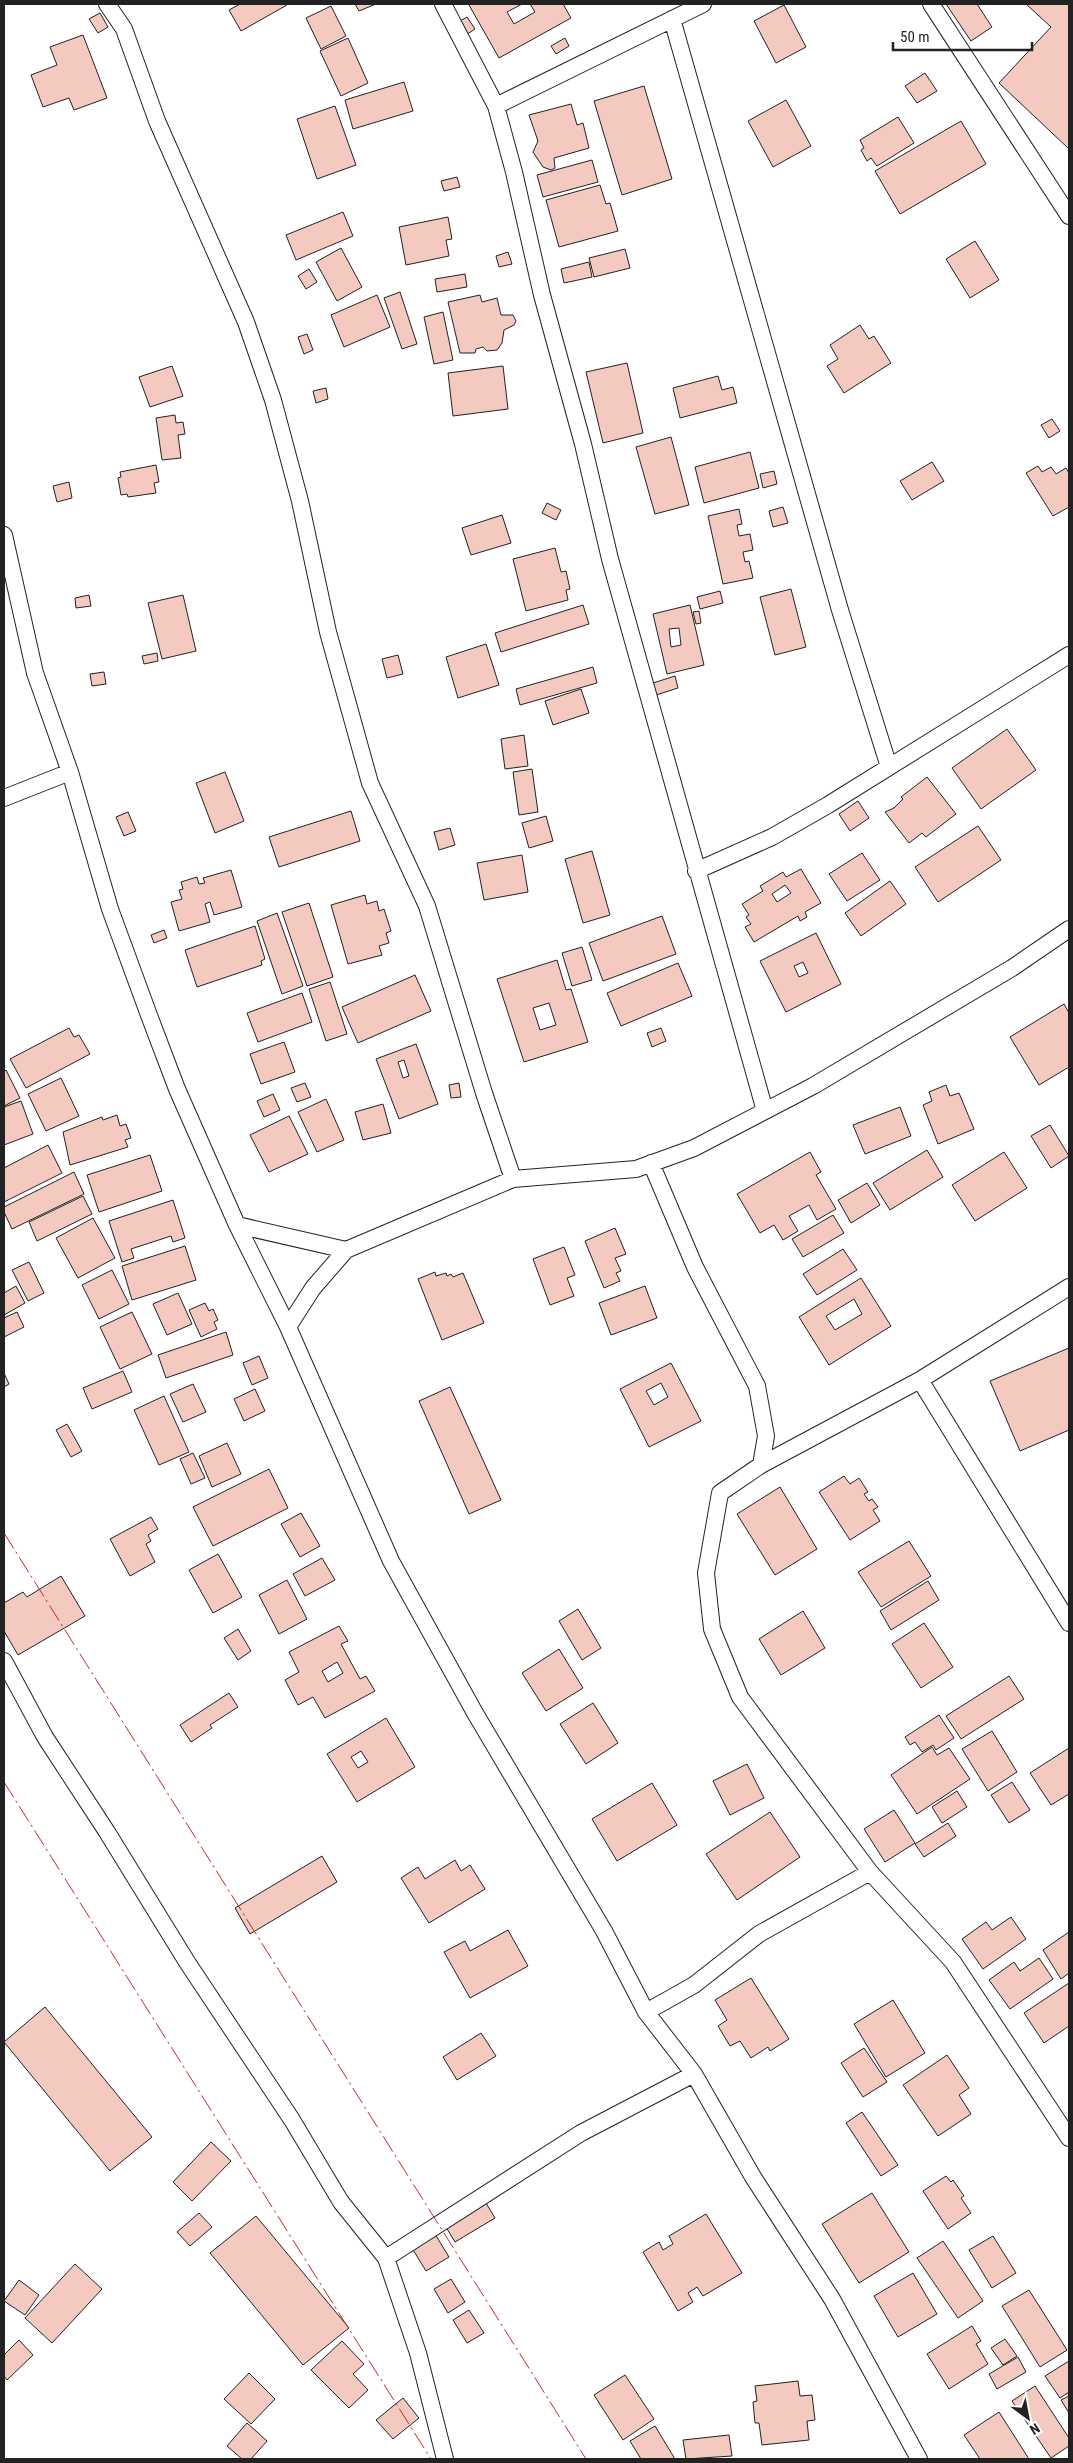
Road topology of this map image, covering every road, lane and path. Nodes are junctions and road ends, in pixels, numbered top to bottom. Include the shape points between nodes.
1 (107, 4) edge
2 (443, 4) edge
3 (703, 4) edge
4 (931, 4) edge
5 (672, 19) junction
6 (496, 106) junction
7 (1069, 216) edge
8 (4, 535) edge
9 (1069, 655) edge
10 (890, 767) junction
11 (70, 772) junction
12 (4, 798) edge
13 (696, 870) junction
14 (1069, 929) edge
15 (765, 1111) junction
16 (651, 1163) junction
17 (513, 1178) junction
18 (237, 1225) junction
19 (346, 1250) junction
20 (1069, 1288) edge
21 (288, 1327) junction
22 (920, 1380) junction
23 (761, 1465) junction
24 (1063, 1598) edge
25 (1069, 1623) edge
26 (4, 1661) edge
27 (870, 1872) junction
28 (646, 2012) junction
29 (694, 2074) junction
30 (1069, 2138) edge
31 (386, 2258) junction
32 (445, 2459) edge
33 (919, 2459) edge

1 - 17 street via 124,29 157,121 238,304 274,400 328,632 370,783 426,906
2 - 6 street
3 - 5 street
4 - 7 street
5 - 6 street
5 - 10 street via 840,610
6 - 13 street via 610,559
8 - 11 street via 35,673
9 - 10 street
10 - 13 street via 772,837
11 - 12 street
11 - 18 street via 110,909 177,1089
13 - 15 street
14 - 15 street via 1004,973
15 - 16 street via 694,1148
16 - 17 street via 636,1169
16 - 23 street via 696,1267 758,1386 766,1436
17 - 19 street
18 - 19 street
18 - 21 street
19 - 21 street via 313,1288
20 - 22 street
21 - 28 street via 391,1561 475,1714 604,1931
22 - 23 street
22 - 24 street
23 - 27 street via 720,1493 706,1573 712,1629 740,1696
24 - 25 street
26 - 31 street via 45,1737 187,1962 342,2202
27 - 28 street via 759,1934 694,1985
27 - 30 street via 953,1962
28 - 29 street
29 - 31 street via 581,2133
29 - 33 street via 753,2177 832,2299
31 - 32 street via 418,2354

